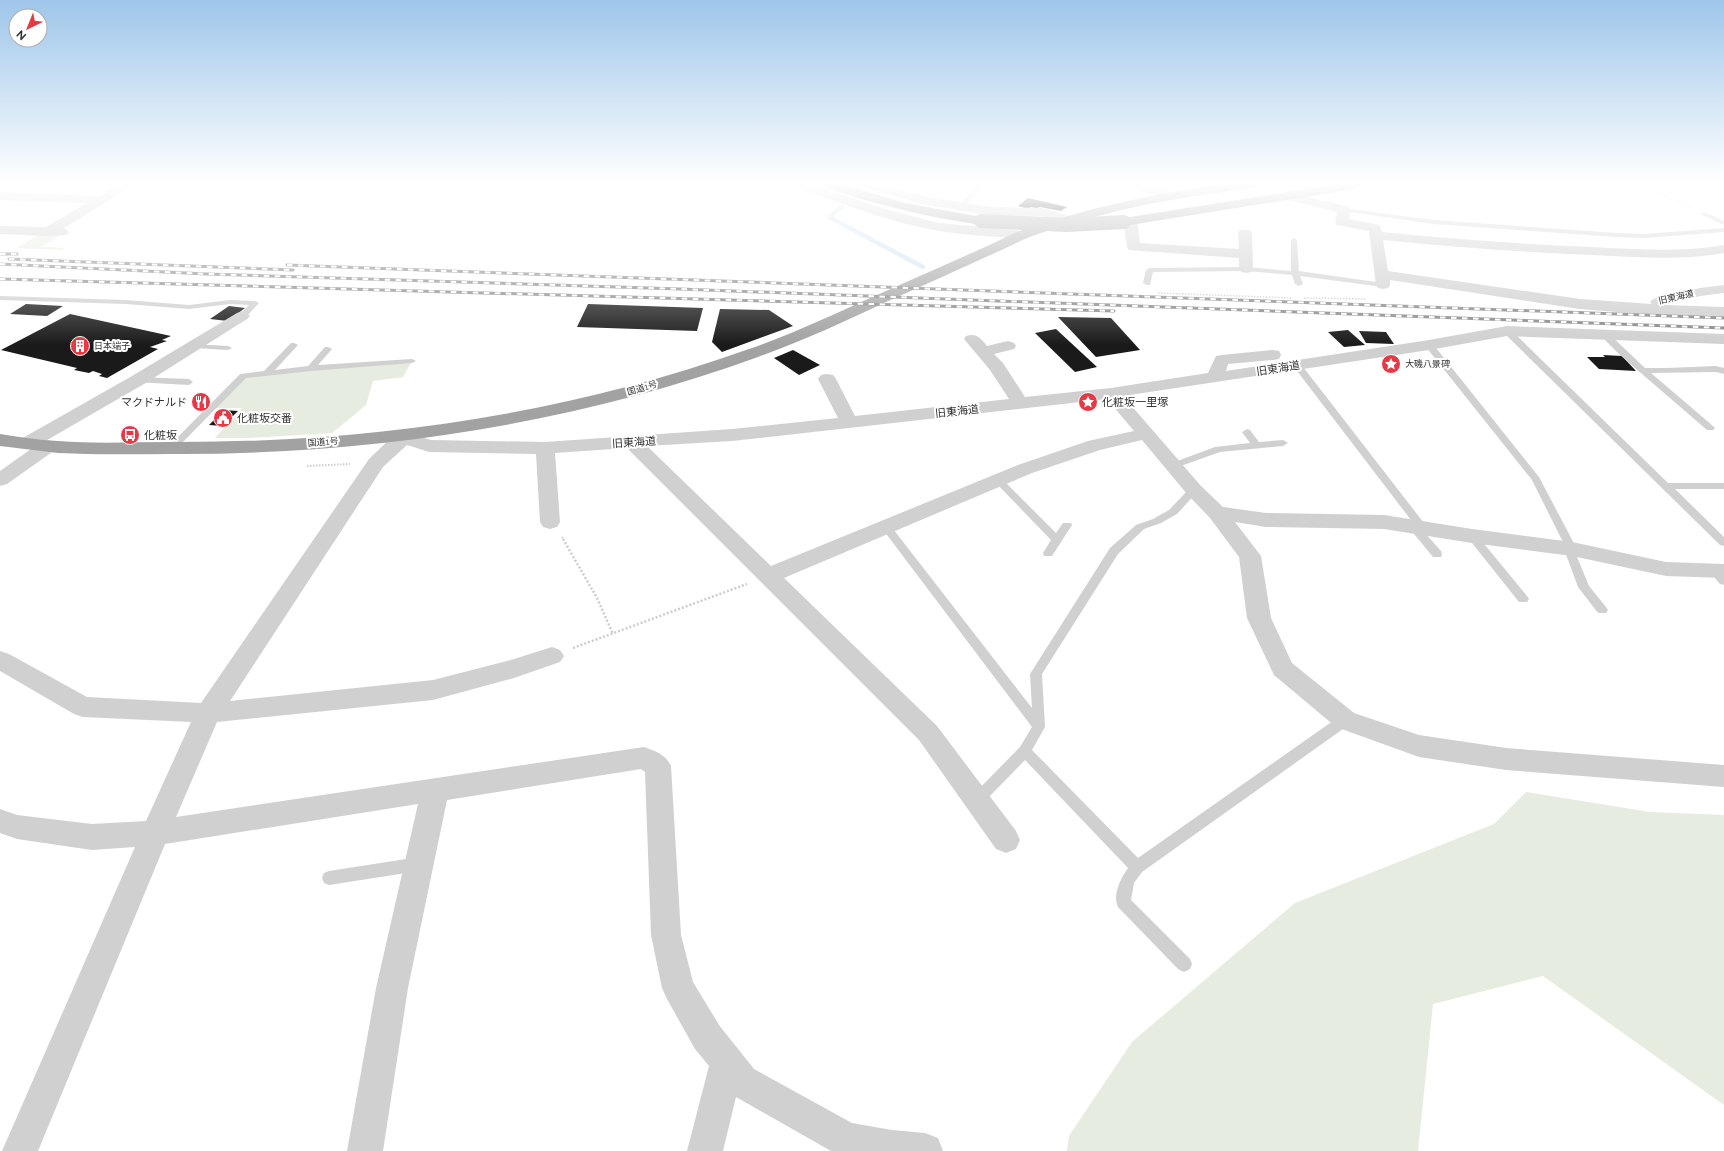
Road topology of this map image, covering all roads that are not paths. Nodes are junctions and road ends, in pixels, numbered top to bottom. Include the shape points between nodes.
1 (1016, 238) edge
2 (1131, 238) edge
3 (1245, 238) edge
4 (1376, 238) edge
5 (1403, 238) edge
6 (1294, 240) dead end
7 (1724, 250) edge
8 (1246, 254) junction
9 (1246, 269) junction
10 (1295, 273) junction
11 (1383, 279) junction
12 (1147, 283) road end
13 (1299, 284) dead end
14 (1724, 289) edge
15 (0, 298) edge
16 (1629, 308) junction
17 (1724, 312) edge
18 (242, 316) joint
19 (1507, 331) junction
20 (1605, 335) junction
21 (1724, 339) edge
22 (294, 345) dead end
23 (1428, 345) junction
24 (195, 346) junction
25 (1008, 346) dead end
26 (228, 348) dead end
27 (328, 349) dead end
28 (412, 360) dead end
29 (1300, 365) junction
30 (311, 368) junction
31 (1643, 370) junction
32 (1724, 371) edge
33 (267, 373) junction
34 (827, 379) dead end
35 (138, 380) junction
36 (189, 382) dead end
37 (1111, 393) junction
38 (1021, 404) junction
39 (849, 422) junction
40 (1710, 428) dead end
41 (1247, 432) dead end
42 (1146, 434) junction
43 (405, 435) junction
44 (0, 440) edge
45 (28, 443) junction
46 (633, 443) junction
47 (1283, 443) dead end
48 (1256, 445) junction
49 (48, 446) junction
50 (545, 448) junction
51 (171, 449) junction
52 (1175, 466) junction
53 (0, 480) edge
54 (998, 480) junction
55 (1668, 486) junction
56 (1724, 486) edge
57 (1194, 490) junction
58 (1216, 513) junction
59 (550, 522) road end
60 (1067, 525) dead end
61 (886, 527) junction
62 (1419, 528) junction
63 (1472, 536) junction
64 (1056, 539) junction
65 (1724, 543) edge
66 (1571, 549) junction
67 (1048, 553) dead end
68 (1437, 554) dead end
69 (1721, 574) edge
70 (768, 576) junction
71 (1522, 599) dead end
72 (1602, 610) dead end
73 (552, 656) road end
74 (0, 660) edge
75 (208, 713) junction
76 (1345, 720) junction
77 (1039, 727) junction
78 (1025, 751) junction
79 (1724, 776) edge
80 (435, 790) junction
81 (977, 800) junction
82 (0, 821) edge
83 (155, 833) junction
84 (1006, 840) dead end
85 (419, 864) junction
86 (1137, 867) junction
87 (329, 878) dead end
88 (1184, 964) dead end
89 (727, 1062) junction
90 (20, 1151) edge
91 (365, 1151) edge
92 (705, 1151) edge
93 (925, 1151) edge

1 - 43 highway, 国道1号 via 832,322 735,360 667,381 566,407
2 - 8 street via 1134,248
3 - 8 street
4 - 11 street
5 - 7 street via 1494,247 1647,254 1690,254
6 - 10 lane
8 - 9 street
9 - 10 lane
9 - 12 lane via 1150,270
10 - 11 lane
10 - 13 lane
11 - 16 street
14 - 16 street, 旧東海道
15 - 18 lane via 126,302 188,307 230,302 255,303
16 - 17 street
18 - 24 street
19 - 20 street, 旧東海道
19 - 23 street, 旧東海道
19 - 55 lane
20 - 21 street, 旧東海道
20 - 31 lane
22 - 33 lane
23 - 29 street, 旧東海道
23 - 66 lane via 1536,479
24 - 26 lane
24 - 35 street
25 - 38 street via 978,345
27 - 30 lane
28 - 30 lane
29 - 37 street, 旧東海道 via 1227,371
29 - 62 lane
30 - 33 lane
31 - 32 lane
31 - 40 lane
33 - 51 lane via 243,376
34 - 39 street
35 - 36 lane
35 - 45 street
37 - 38 street, 旧東海道
37 - 42 street
38 - 39 street, 旧東海道
39 - 46 street, 旧東海道
41 - 48 lane
42 - 52 street
42 - 54 street via 1095,445 1025,468
43 - 50 street, 旧東海道 via 429,446
43 - 51 highway, 国道1号 via 248,448
43 - 75 street via 376,463
44 - 45 highway, 国道1号
45 - 49 highway, 国道1号
46 - 50 street, 旧東海道
46 - 70 street
47 - 48 lane
48 - 52 lane via 1218,449
49 - 51 highway, 国道1号
49 - 53 street
50 - 59 street
52 - 57 street
54 - 61 street
54 - 64 lane
55 - 56 lane
55 - 65 lane
57 - 58 street
57 - 77 lane via 1172,512 1140,527 1114,551 1036,674
58 - 62 street via 1266,520 1384,522
58 - 76 street via 1250,556 1259,618 1283,668
60 - 64 lane
61 - 70 street
61 - 77 lane
62 - 63 street
62 - 68 lane
63 - 66 street
63 - 71 lane
64 - 67 lane
66 - 69 street via 1666,569
66 - 72 lane via 1584,587
70 - 81 street via 928,733
73 - 75 street via 514,669 433,690
74 - 75 street via 84,707
75 - 83 street
76 - 79 street via 1419,746 1506,759
76 - 86 lane
77 - 78 lane
78 - 81 lane
78 - 86 lane
80 - 83 street
80 - 85 street
80 - 89 street via 644,758 658,766 666,935 678,988 707,1037
81 - 84 street
82 - 83 street via 17,826 92,837
83 - 90 street
85 - 87 lane
85 - 91 street via 392,988
86 - 88 lane via 1127,881 1123,902
89 - 92 street
89 - 93 street via 742,1081 847,1140

